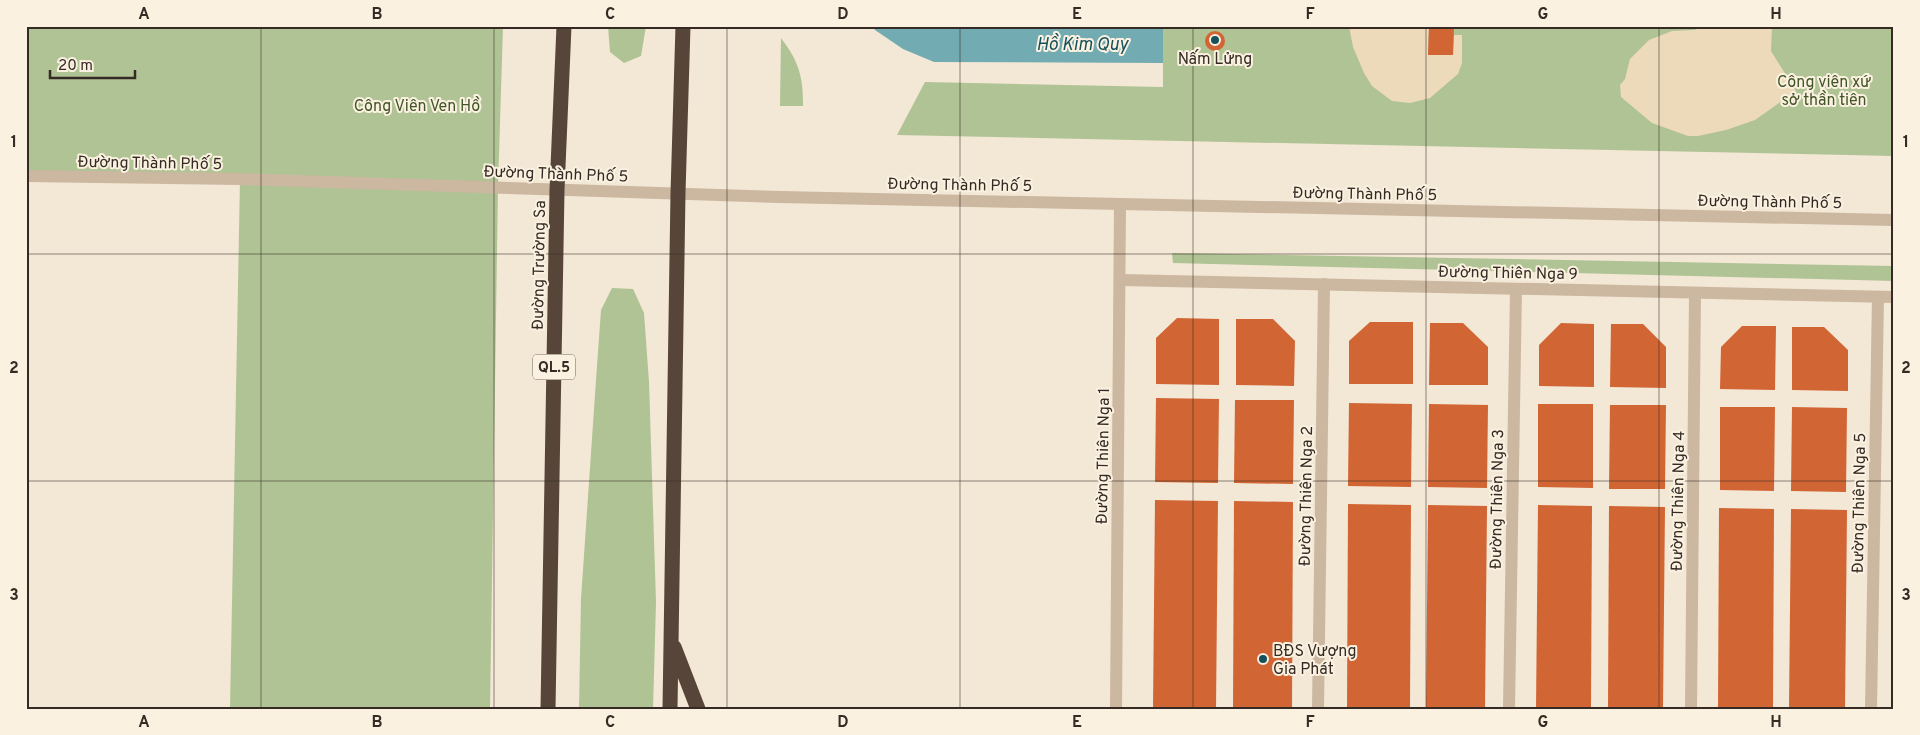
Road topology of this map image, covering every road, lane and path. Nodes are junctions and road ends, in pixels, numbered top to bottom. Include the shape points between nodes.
1 (564, 26) edge
2 (683, 26) edge
3 (26, 176) edge
4 (557, 190) junction
5 (678, 193) junction
6 (1120, 204) junction
7 (1894, 220) edge
8 (1121, 280) junction
9 (1324, 284) junction
10 (1516, 289) junction
11 (1695, 293) junction
12 (1878, 297) junction
13 (1894, 297) edge
14 (671, 640) junction
15 (549, 684) junction
16 (540, 709) edge
17 (548, 709) edge
18 (670, 709) edge
19 (698, 709) edge
20 (1116, 709) edge
21 (1318, 709) edge
22 (1509, 709) edge
23 (1691, 709) edge
24 (1871, 709) edge

1 - 4 highway, Đường Trường Sa / QL.5
2 - 5 highway
3 - 4 street, Đường Thành Phố 5 via 240,179
4 - 5 street, Đường Thành Phố 5
4 - 15 highway, Đường Trường Sa / QL.5
5 - 6 street, Đường Thành Phố 5
5 - 14 highway
6 - 7 street, Đường Thành Phố 5
6 - 8 street, Đường Thiên Nga 1
8 - 9 street, Đường Thiên Nga 9
8 - 20 street, Đường Thiên Nga 1
9 - 10 street, Đường Thiên Nga 9
9 - 21 street, Đường Thiên Nga 2
10 - 11 street, Đường Thiên Nga 9
10 - 22 street, Đường Thiên Nga 3
11 - 12 street, Đường Thiên Nga 9
11 - 23 street, Đường Thiên Nga 4
12 - 13 street, Đường Thiên Nga 9
12 - 24 street, Đường Thiên Nga 5
14 - 18 highway
14 - 19 highway
15 - 16 highway, Đường Trường Sa / QL.5
15 - 17 highway, Đường Trường Sa / QL.5

